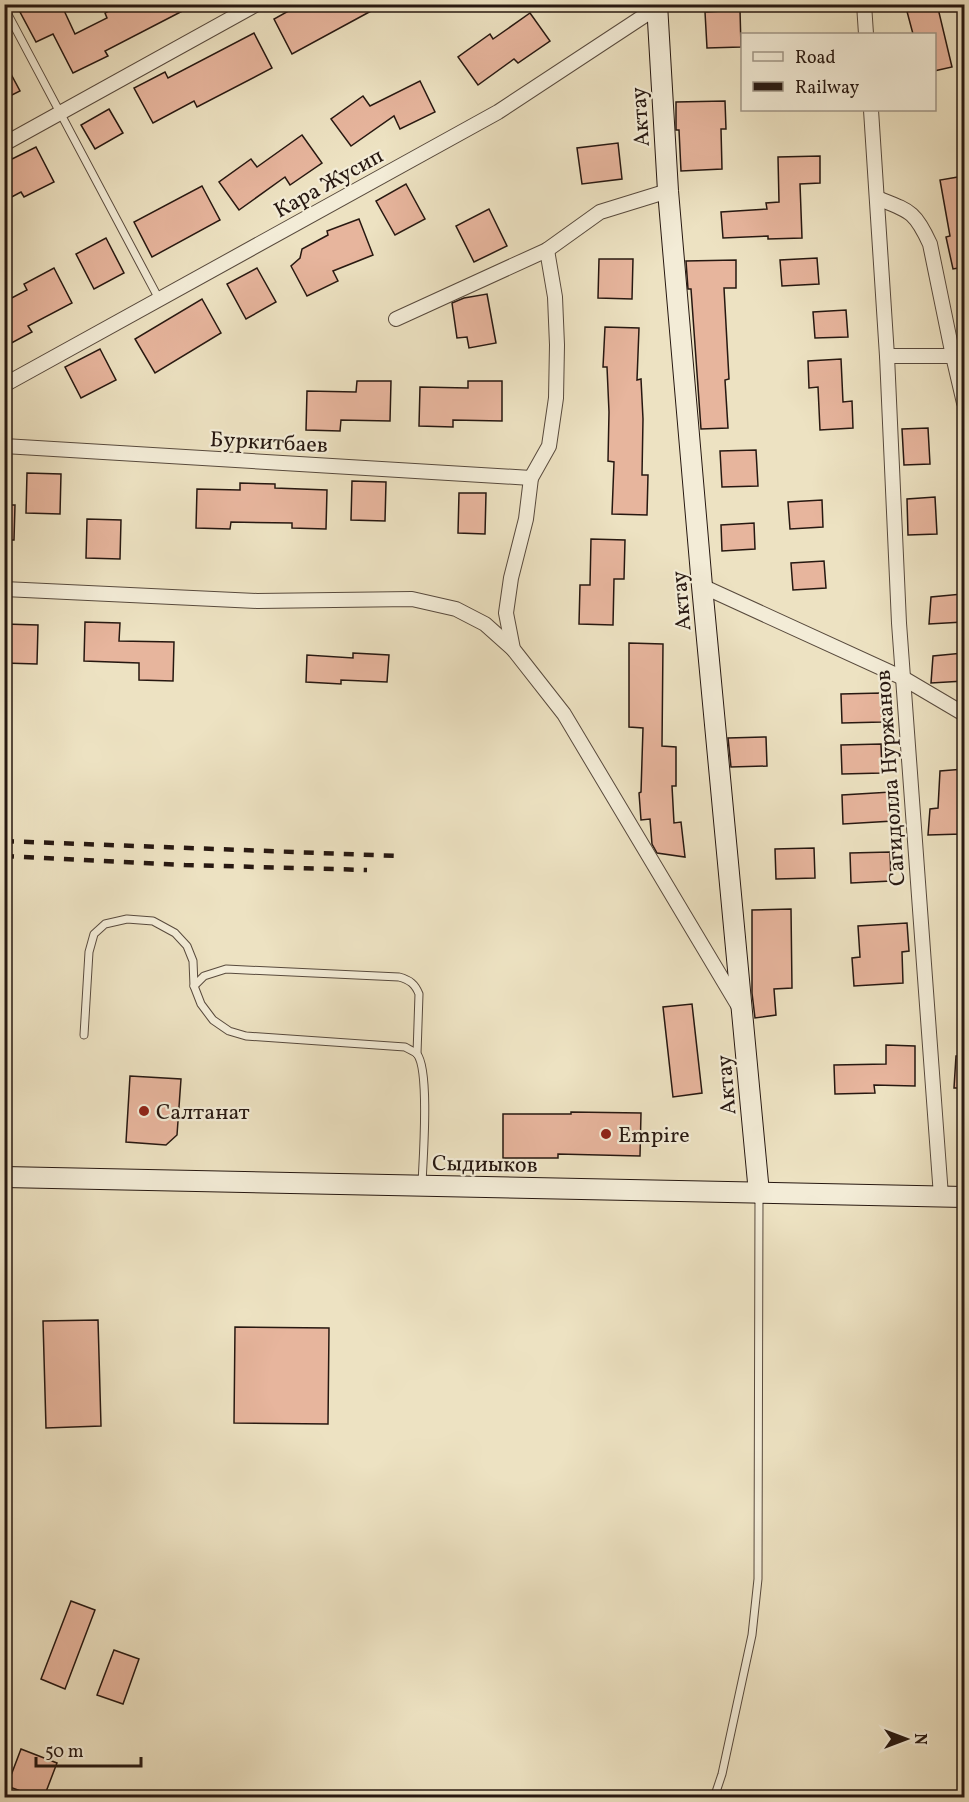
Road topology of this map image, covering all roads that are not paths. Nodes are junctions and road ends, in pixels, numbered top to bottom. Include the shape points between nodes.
1 (257, 4) edge
2 (864, 4) edge
3 (659, 6) edge
4 (4, 7) edge
5 (866, 33) edge
6 (871, 111) edge
7 (61, 113) junction
8 (4, 144) edge
9 (668, 191) junction
10 (877, 198) junction
11 (547, 250) junction
12 (159, 299) junction
13 (396, 319) dead end
14 (887, 356) junction
15 (953, 356) junction
16 (4, 385) edge
17 (964, 403) edge
18 (4, 446) edge
19 (531, 478) junction
20 (702, 585) junction
21 (4, 589) edge
22 (513, 649) junction
23 (903, 678) junction
24 (964, 714) edge
25 (194, 986) junction
26 (742, 1012) junction
27 (84, 1035) dead end
28 (417, 1053) junction
29 (4, 1177) edge
30 (422, 1186) junction
31 (759, 1193) junction
32 (941, 1196) junction
33 (964, 1197) edge
34 (714, 1797) edge

1 - 7 street
2 - 5 street
3 - 9 street, Актау
3 - 12 street, Кара Жусип via 498,112
4 - 7 lane
6 - 10 street, Сагидолла Нуржанов
7 - 8 street
7 - 12 lane
9 - 11 street via 600,212
9 - 20 street, Актау
10 - 14 street, Сагидолла Нуржанов
10 - 15 street via 915,216 924,231
11 - 13 street
11 - 19 street via 555,297 556,398 549,446
12 - 16 street, Кара Жусип
14 - 15 street
14 - 23 street, Сагидолла Нуржанов
15 - 17 street
18 - 19 street, Буркитбаев
19 - 22 street via 506,613
20 - 23 street
20 - 26 street, Актау
21 - 22 street via 257,601 412,599 456,609 485,624
22 - 26 street via 564,714
23 - 24 street
23 - 32 street, Сагидолла Нуржанов
25 - 27 lane via 193,961 187,946 175,933 153,921 127,919 105,924 94,934 89,952
25 - 28 lane via 213,1020 229,1031 246,1036 405,1047
25 - 28 lane via 204,976 226,969 399,977 416,986 419,994
26 - 31 street, Актау
28 - 30 lane via 424,1087
29 - 30 street, Сыдиыков
30 - 31 street, Сыдиыков
31 - 32 street, Сыдиыков
31 - 34 lane via 758,1579 752,1635
32 - 33 street, Сыдиыков

